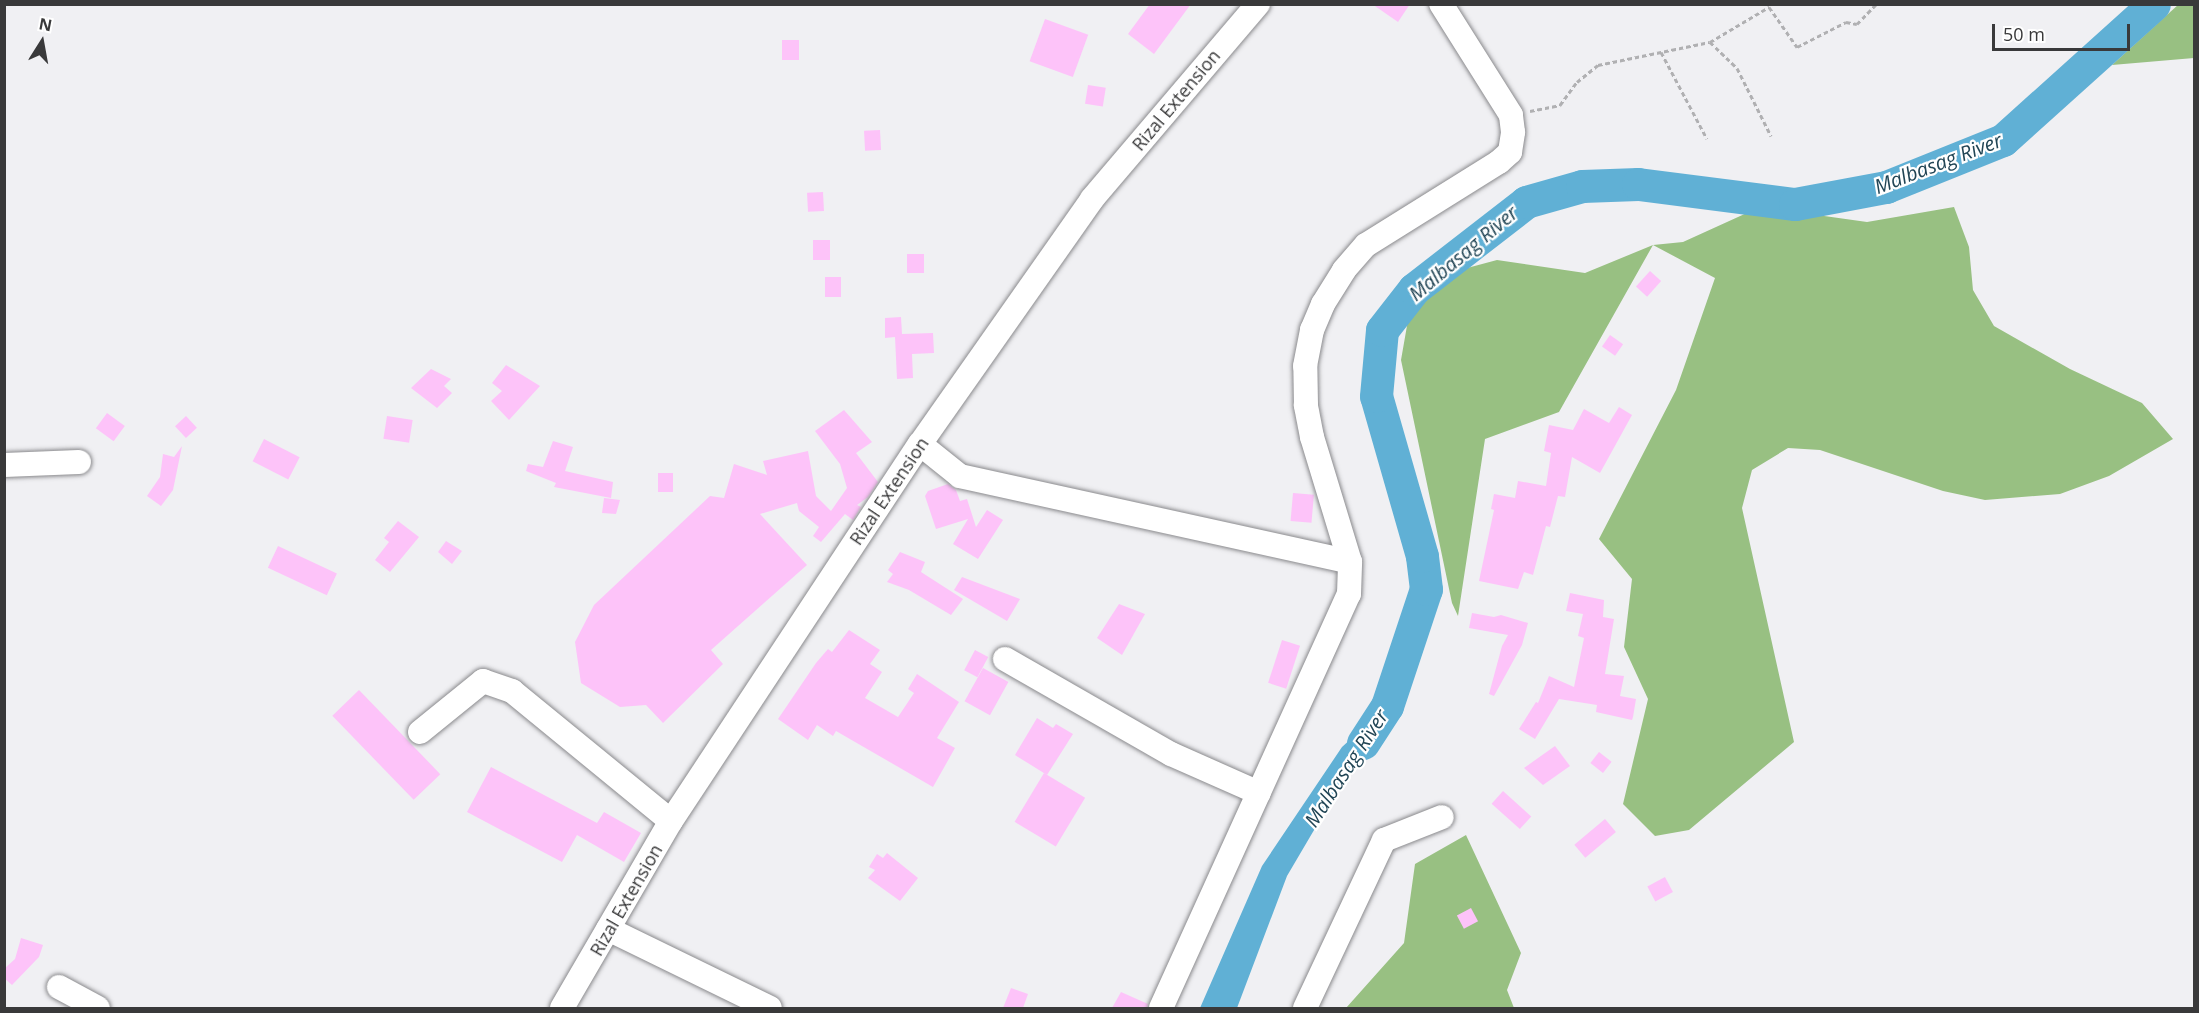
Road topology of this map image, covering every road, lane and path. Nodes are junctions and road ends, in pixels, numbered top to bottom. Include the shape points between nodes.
1 (1258, 4) edge
2 (1441, 4) edge
3 (1876, 4) edge
4 (1768, 6) edge
5 (1710, 42) junction
6 (1661, 52) junction
7 (1511, 115) junction
8 (1771, 136) dead end
9 (1707, 139) dead end
10 (920, 444) junction
11 (79, 462) dead end
12 (4, 465) edge
13 (1350, 562) junction
14 (1005, 659) dead end
15 (420, 732) dead end
16 (1259, 793) junction
17 (1442, 817) dead end
18 (671, 821) junction
19 (608, 929) junction
20 (59, 987) dead end
21 (98, 1008) edge
22 (562, 1008) edge
23 (770, 1008) edge
24 (1161, 1008) edge
25 (1305, 1008) edge

1 - 10 street, Rizal Extension via 1092,199
2 - 7 street
3 - 4 path via 1857,24 1845,22 1797,47
4 - 5 path
5 - 6 path
5 - 8 path via 1737,68
6 - 7 path via 1598,65 1577,82 1560,105
6 - 9 path
7 - 13 street via 1514,132 1510,152 1366,246 1344,270 1312,330 1305,366 1305,405
10 - 13 street via 960,476
10 - 18 street, Rizal Extension
11 - 12 street
13 - 16 street via 1348,594
14 - 16 street via 1171,754
15 - 18 street via 483,681 512,691
16 - 24 street
17 - 25 street via 1384,840
18 - 19 street, Rizal Extension
19 - 22 street, Rizal Extension
19 - 23 street
20 - 21 street

